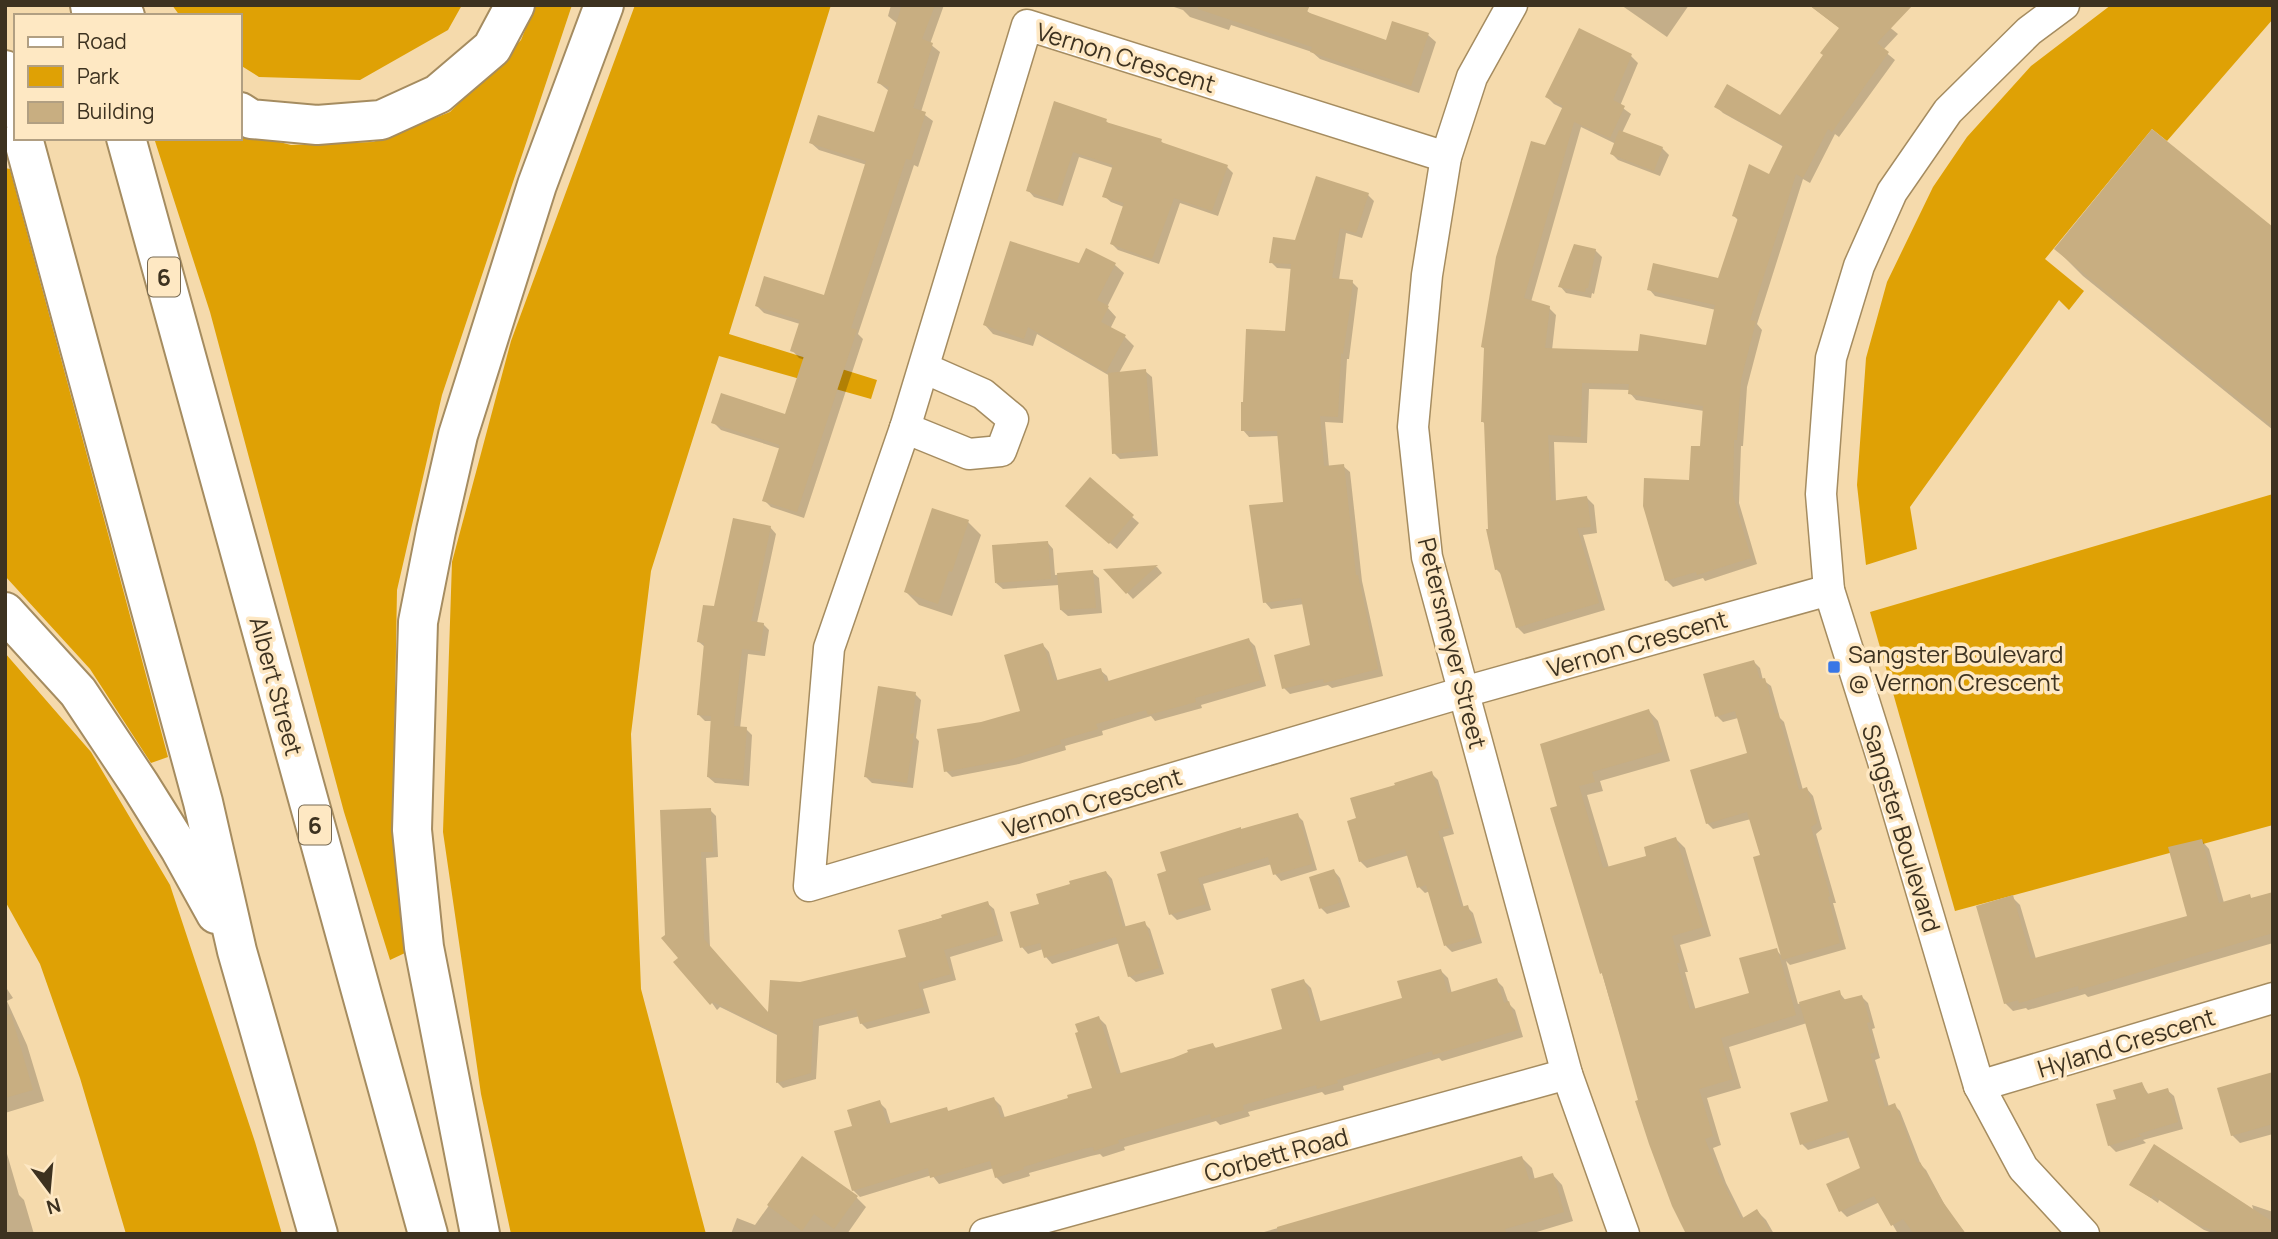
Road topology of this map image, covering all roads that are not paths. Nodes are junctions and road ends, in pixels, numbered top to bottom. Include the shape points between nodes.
1 (515, 5) edge
2 (604, 5) edge
3 (1512, 5) edge
4 (2064, 5) edge
5 (5, 70) edge
6 (14, 103) edge
7 (242, 113) edge
8 (24, 140) edge
9 (127, 140) edge
10 (1446, 157) junction
11 (924, 368) junction
12 (905, 428) junction
13 (1829, 590) junction
14 (5, 612) edge
15 (1464, 692) junction
16 (237, 951) junction
17 (2273, 998) edge
18 (1567, 1074) junction
19 (1979, 1086) junction
20 (318, 1234) edge
21 (428, 1234) edge
22 (480, 1234) edge
23 (985, 1234) edge
24 (1625, 1234) edge
25 (2084, 1234) edge

1 - 7 highway via 492,48 438,94 381,121 317,125 251,119
2 - 22 highway via 537,185 458,435 418,622 412,830 424,947
3 - 10 street, Petersmeyer Street via 1472,77
4 - 13 street, Sangster Boulevard via 2029,32 1948,111 1892,192 1858,266 1831,358 1821,494
5 - 6 highway
8 - 16 highway via 203,802
9 - 21 highway, Albert Street / 6
10 - 11 street, Vernon Crescent via 1027,25
10 - 15 street, Petersmeyer Street via 1427,275 1413,427 1427,557
11 - 12 street, Vernon Crescent
11 - 12 street via 983,394 1013,419 1001,451 969,454
12 - 15 street, Vernon Crescent via 829,648 809,886
13 - 15 street, Vernon Crescent
13 - 19 street, Sangster Boulevard
14 - 16 highway via 78,692 173,838
15 - 18 street, Petersmeyer Street
16 - 20 highway
17 - 19 street, Hyland Crescent
18 - 23 street, Corbett Road
18 - 24 street, Petersmeyer Street
19 - 25 street, Sangster Boulevard via 2023,1168

